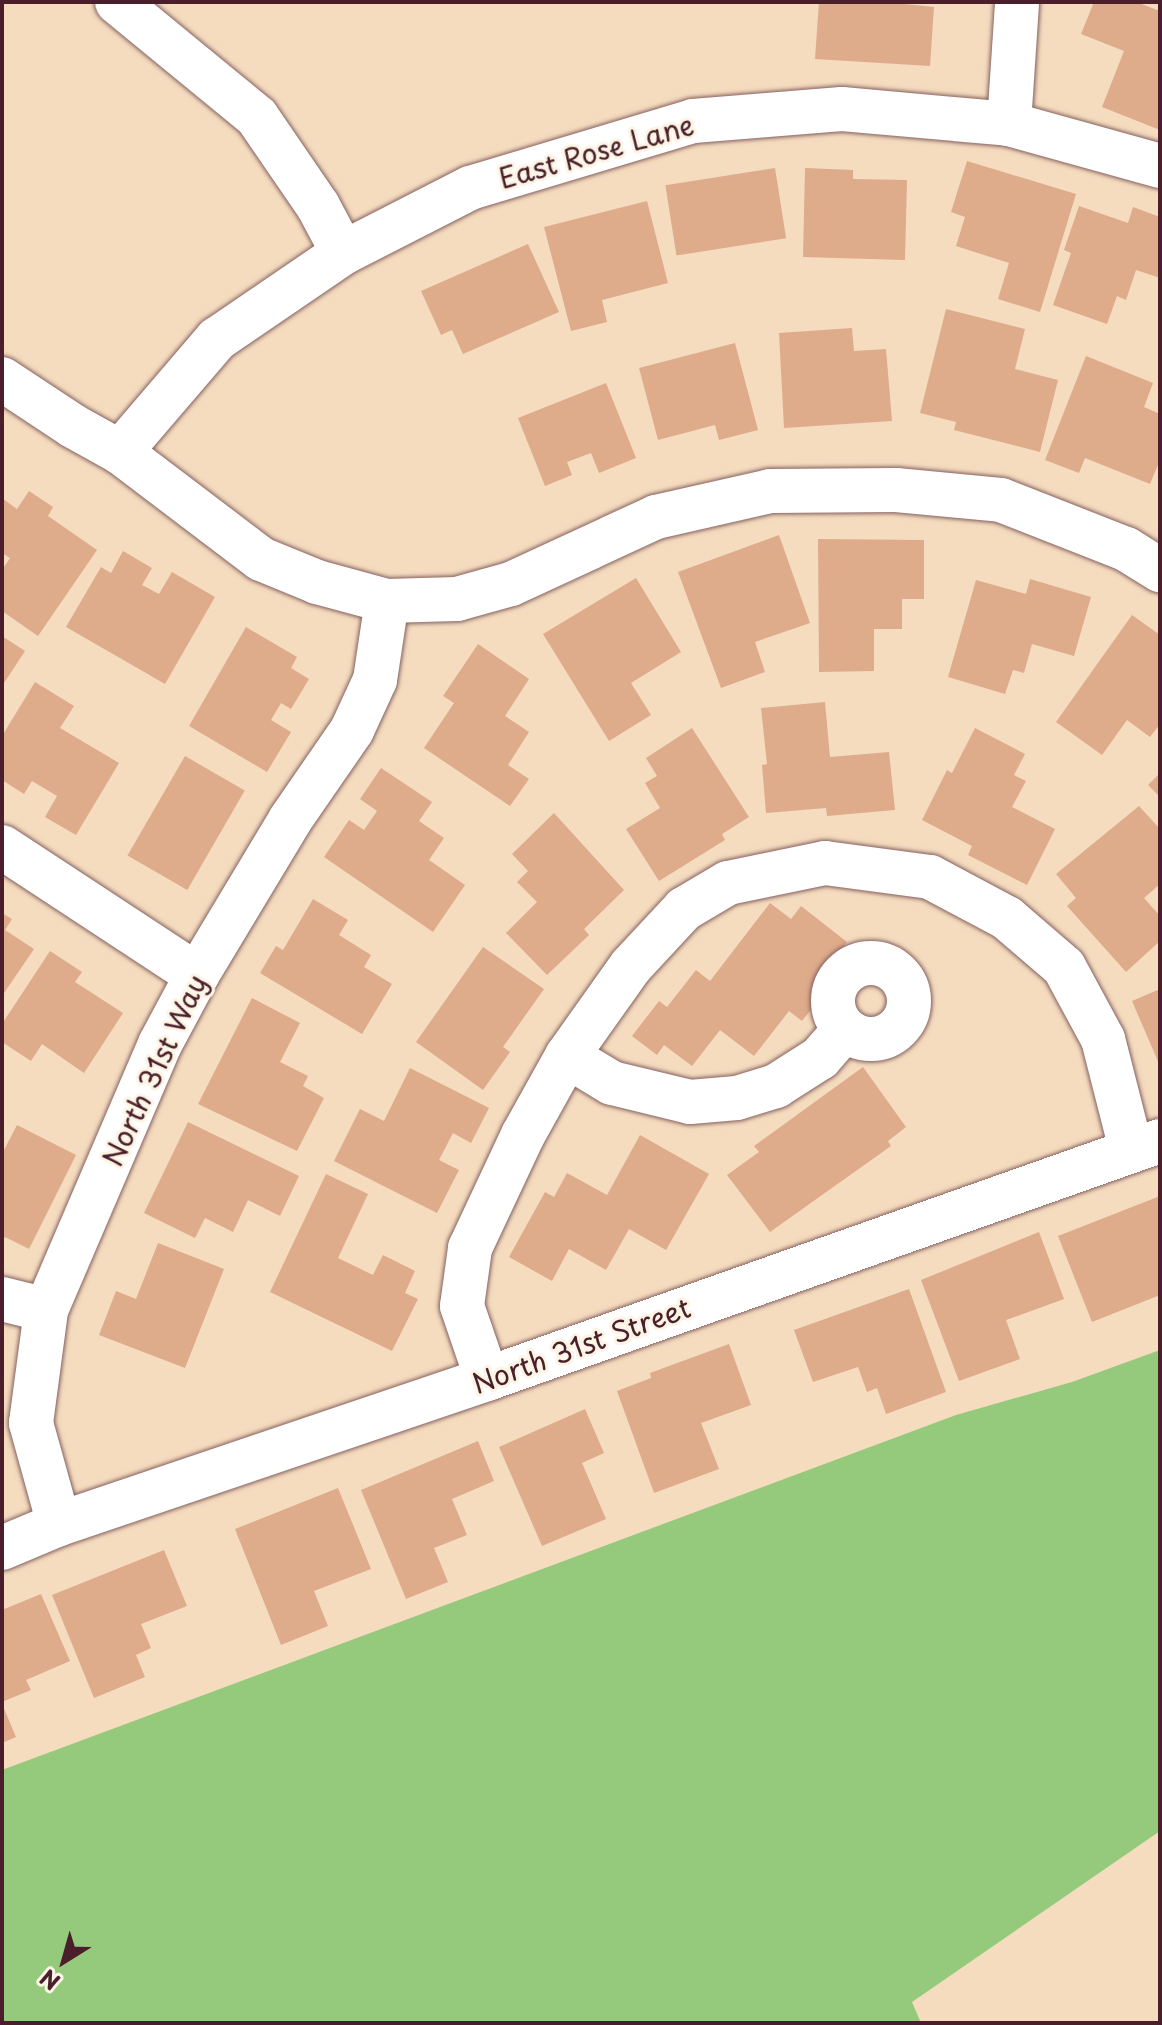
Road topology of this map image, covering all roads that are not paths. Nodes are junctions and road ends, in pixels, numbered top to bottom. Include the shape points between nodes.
1 (117, 2) edge
2 (1017, 2) edge
3 (1009, 124) junction
4 (1160, 166) edge
5 (343, 253) junction
6 (2, 379) edge
7 (120, 452) junction
8 (1160, 570) edge
9 (387, 601) junction
10 (2, 847) edge
11 (197, 975) junction
12 (845, 1029) dead end
13 (567, 1056) junction
14 (1146, 1145) edge
15 (2, 1299) edge
16 (46, 1310) junction
17 (487, 1379) junction
18 (59, 1524) junction
19 (2, 1548) edge

1 - 5 street via 257,117
2 - 3 street
3 - 4 street, East Rose Lane
3 - 5 street, East Rose Lane via 842,109 693,121 470,188
5 - 7 street, East Rose Lane via 217,339
6 - 7 street
7 - 9 street via 261,559 317,582
8 - 9 street via 1126,549 1001,500 896,490 770,491 656,517 511,584 457,599
9 - 11 street, North 31st Way via 375,680 352,730 290,820
10 - 11 street
11 - 16 street, North 31st Way via 160,1044
12 - 13 street via 820,1058 776,1086 737,1098 690,1102 638,1090 612,1083
13 - 14 street via 653,940 684,909 728,883 825,863 930,877 1007,918 1064,967 1103,1039
13 - 17 street via 470,1248 462,1306
14 - 17 street, North 31st Street
15 - 16 street
16 - 18 street, North 31st Way via 31,1423
17 - 18 street, North 31st Street
18 - 19 street, North 31st Street

